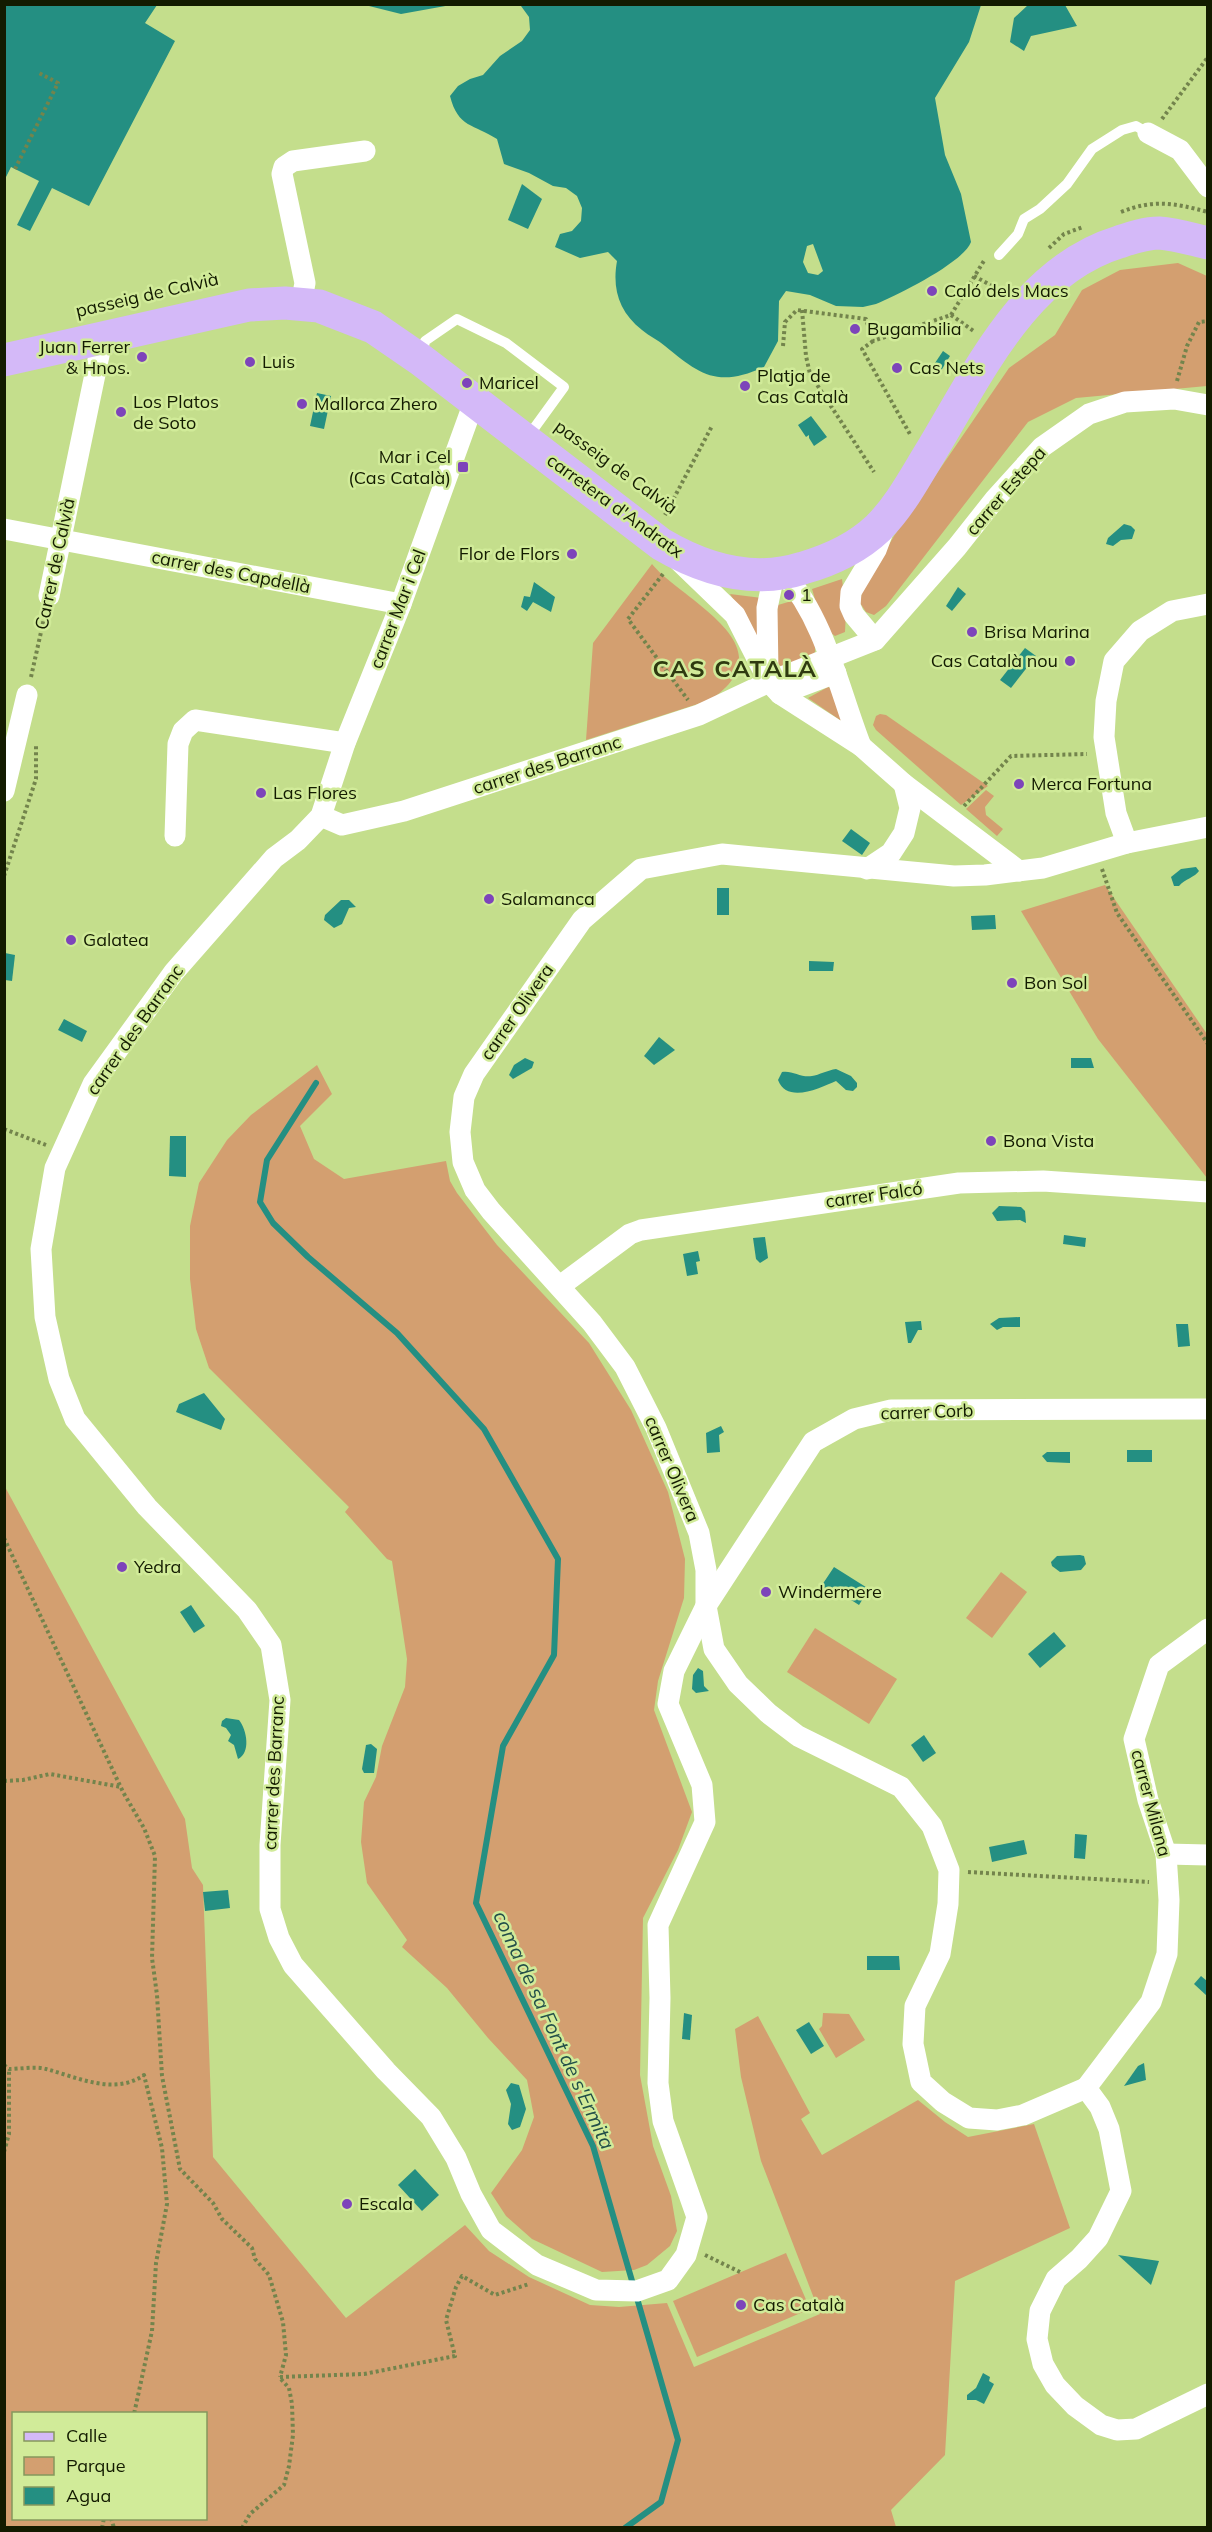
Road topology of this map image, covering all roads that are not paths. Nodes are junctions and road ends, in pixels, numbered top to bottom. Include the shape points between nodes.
1 (1150, 134) joint
2 (365, 151) dead end
3 (1208, 187) edge
4 (1208, 243) edge
5 (999, 255) dead end
6 (301, 304) junction
7 (116, 334) junction
8 (4, 360) edge
9 (421, 360) junction
10 (474, 402) junction
11 (1208, 405) edge
12 (525, 440) junction
13 (888, 517) junction
14 (4, 529) edge
15 (61, 539) junction
16 (662, 546) junction
17 (779, 575) junction
18 (49, 596) road end
19 (401, 604) junction
20 (1208, 604) edge
21 (875, 640) junction
22 (833, 665) junction
23 (774, 688) junction
24 (27, 695) road end
25 (345, 743) junction
26 (861, 746) junction
27 (904, 784) junction
28 (4, 791) edge
29 (321, 816) junction
30 (1208, 827) edge
31 (175, 836) dead end
32 (1127, 843) junction
33 (867, 869) junction
34 (1019, 871) junction
35 (1208, 1192) edge
36 (560, 1286) junction
37 (1208, 1409) edge
38 (706, 1606) junction
39 (1208, 1629) edge
40 (1166, 1854) junction
41 (1208, 1855) edge
42 (1086, 2088) junction
43 (1208, 2394) edge

1 - 3 street via 1180,150
1 - 5 lane via 1136,126 1092,149 1066,184 1024,219 1018,234
2 - 6 street via 293,161 282,171 305,283
4 - 13 main road, carretera d'Andratx via 1157,233 1133,238 1080,259 1049,280 991,352 906,494
6 - 7 main road, carretera d'Andratx via 249,305
6 - 9 main road, carretera d'Andratx via 319,306 373,327
7 - 8 main road, carretera d'Andratx
7 - 15 street, Carrer de Calvià
9 - 10 main road, carretera d'Andratx
9 - 12 lane via 425,341 457,319 506,343 564,387
10 - 12 main road, carretera d'Andratx
10 - 19 street, carrer Mar i Cel
11 - 21 street, carrer Estepa via 1174,399 1125,402 1089,414 1042,447
12 - 16 main road, carretera d'Andratx
13 - 17 main road, carretera d'Andratx via 865,539 837,556
13 - 21 street via 876,550 851,592 854,615
14 - 15 street, carrer des Capdellà
15 - 18 street, Carrer de Calvià
15 - 19 street, carrer des Capdellà
16 - 17 main road, carretera d'Andratx via 703,566 741,575
16 - 23 street via 735,615
17 - 22 street via 801,593
17 - 23 street via 767,608
19 - 25 street, carrer Mar i Cel
20 - 32 street via 1172,611 1140,631 1114,661 1104,737 1116,813
21 - 22 street, carrer des Barranc
22 - 23 street, carrer des Barranc
22 - 26 street
23 - 26 street
23 - 29 street, carrer des Barranc via 404,811 342,825
24 - 28 street
25 - 29 street, carrer Mar i Cel
25 - 31 street via 195,720 183,731 178,744
26 - 27 street
27 - 33 street via 910,808 904,833 891,852
27 - 34 street
29 - 38 street, carrer des Barranc via 274,858 174,972 93,1084 55,1168 41,1249 45,1317 59,1379 75,1419 147,1507 248,1610 271,1645 280,1700 270,1845 270,1909 293,1965 431,2117 491,2230 537,2265 596,2290 637,2291 668,2280 686,2255 697,2217 663,2121 658,2084 658,1925 705,1822 702,1785 668,1704 674,1671
30 - 32 street, carrer Olivera
32 - 34 street, carrer Olivera via 1043,868
33 - 34 street, carrer Olivera via 954,876
33 - 36 street, carrer Olivera via 722,854 699,858 641,869 582,920 474,1074 464,1097 460,1132 463,1162 475,1190
35 - 36 street, carrer Falcó via 1043,1181 959,1183 888,1193 641,1230
36 - 38 street, carrer Olivera via 625,1367 656,1428 699,1533 706,1570
37 - 38 street, carrer Corb via 891,1410 854,1419 813,1442
38 - 42 street, carrer Olivera via 714,1648 738,1684 798,1736 901,1787 932,1826 949,1870 948,1904 940,1954 915,2006 913,2044 921,2082 969,2118 997,2120 1023,2115
39 - 40 street, carrer Milana via 1159,1665 1134,1739
40 - 41 street
40 - 42 street, carrer Milana via 1167,1954 1151,2002
42 - 43 street via 1109,2129 1121,2191 1098,2238 1056,2279 1040,2311 1037,2339 1043,2364 1055,2385 1076,2406 1101,2425 1117,2430 1136,2429

